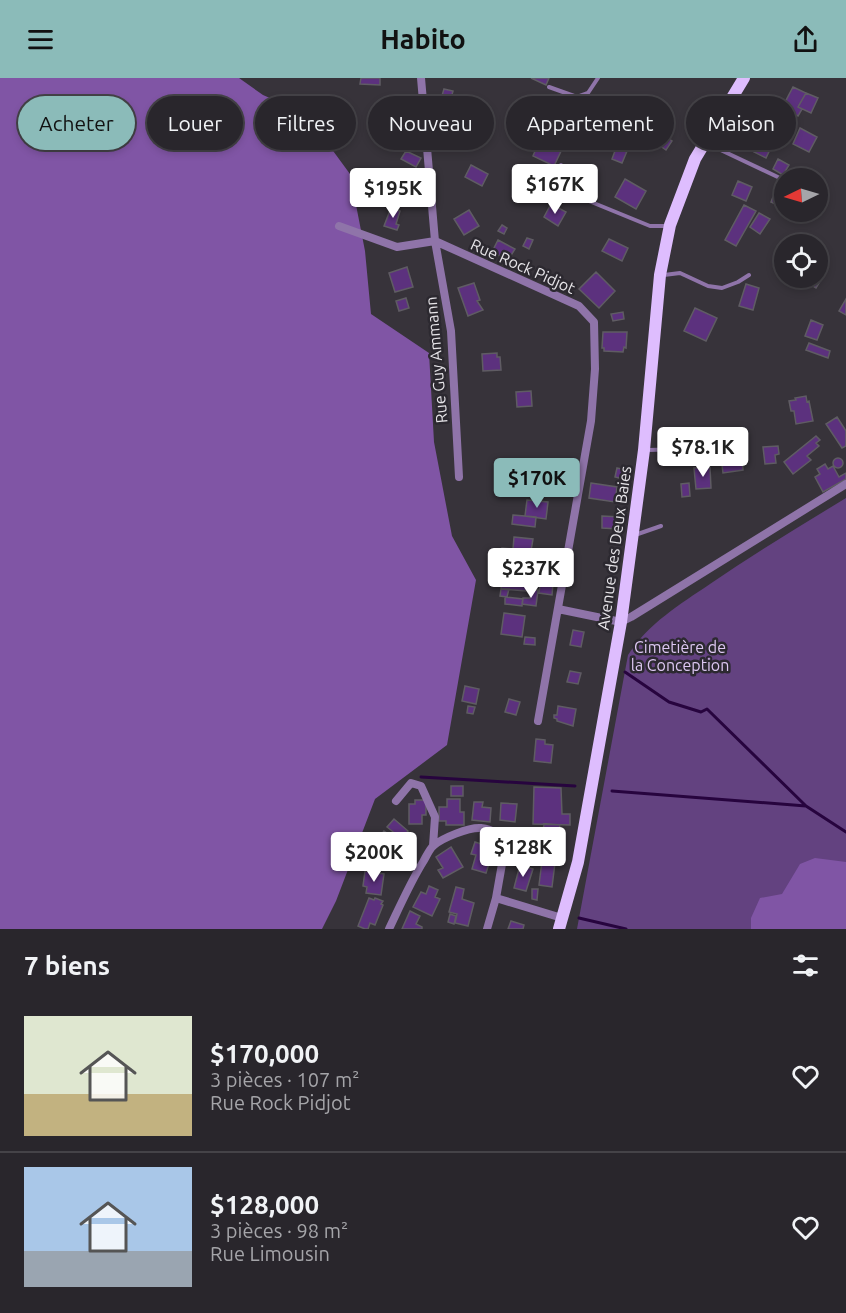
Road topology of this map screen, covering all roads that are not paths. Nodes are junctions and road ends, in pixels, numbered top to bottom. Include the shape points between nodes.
1 (421, 78) edge
2 (598, 78) edge
3 (744, 78) edge
4 (549, 87) dead end
5 (733, 96) edge
6 (701, 150) edge
7 (722, 150) edge
8 (561, 165) dead end
9 (774, 175) edge
10 (670, 225) junction
11 (339, 226) dead end
12 (435, 241) junction
13 (660, 275) junction
14 (750, 275) dead end
15 (731, 436) dead end
16 (644, 450) junction
17 (459, 477) dead end
18 (846, 484) edge
19 (661, 526) dead end
20 (634, 535) junction
21 (558, 609) junction
22 (621, 622) junction
23 (538, 722) dead end
24 (396, 801) dead end
25 (433, 846) junction
26 (496, 898) junction
27 (560, 924) edge
28 (389, 929) edge
29 (487, 929) edge

1 - 12 street
2 - 4 lane via 588,93 577,97
3 - 5 main road, Avenue des Deux Baies
6 - 10 main road, Avenue des Deux Baies
7 - 9 lane
8 - 10 lane via 562,190 650,226
10 - 13 main road, Avenue des Deux Baies
11 - 12 street via 397,247
12 - 17 street, Rue Guy Ammann via 451,331
12 - 21 street, Rue Rock Pidjot via 579,306 594,322 591,421
13 - 14 lane via 680,273 722,288
13 - 16 main road, Avenue des Deux Baies
15 - 16 lane via 686,449
16 - 20 main road, Avenue des Deux Baies
18 - 22 street
19 - 20 lane
20 - 22 main road, Avenue des Deux Baies
21 - 22 street
21 - 23 street, Rue Rock Pidjot
22 - 27 main road, Avenue des Deux Baies via 578,861
24 - 25 street via 407,785 421,786 435,817
25 - 26 street via 474,828 495,833 505,847
25 - 28 street
26 - 27 street
26 - 29 street

